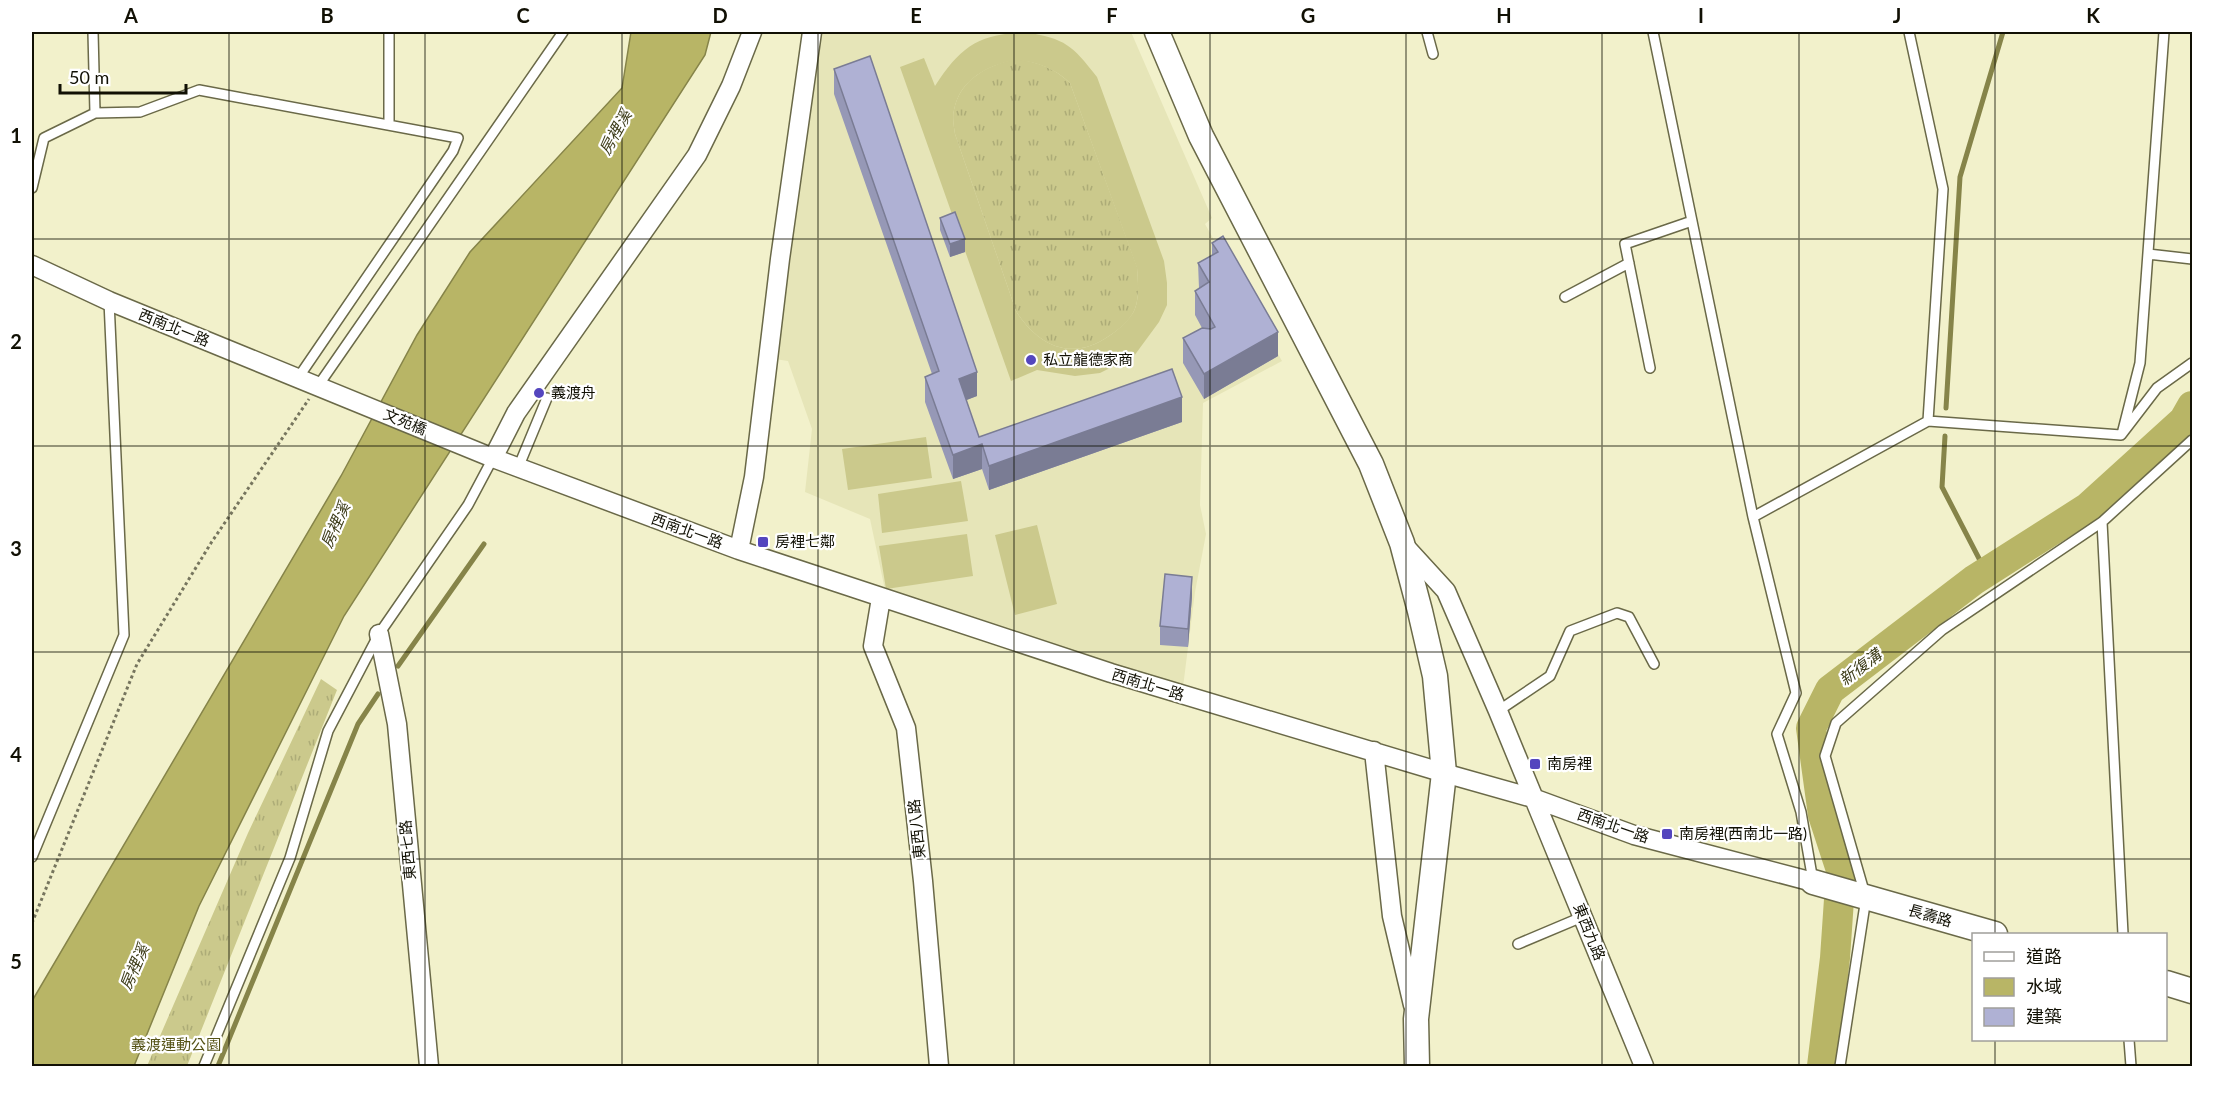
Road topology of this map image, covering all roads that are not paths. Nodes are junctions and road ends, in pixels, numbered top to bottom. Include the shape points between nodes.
1 (93, 32) edge
2 (389, 32) edge
3 (563, 32) edge
4 (752, 32) edge
5 (812, 32) edge
6 (1157, 32) edge
7 (1427, 32) edge
8 (1653, 32) edge
9 (1909, 32) edge
10 (2164, 32) edge
11 (1433, 54) dead end
12 (95, 113) junction
13 (389, 125) junction
14 (32, 188) edge
15 (1692, 221) junction
16 (2148, 254) junction
17 (2193, 259) edge
18 (1629, 263) junction
19 (32, 265) edge
20 (1565, 297) dead end
21 (109, 301) junction
22 (2193, 363) edge
23 (1650, 368) dead end
24 (298, 378) junction
25 (318, 386) junction
26 (547, 398) dead end
27 (1928, 421) junction
28 (2121, 435) junction
29 (2193, 440) edge
30 (493, 458) junction
31 (518, 468) junction
32 (1753, 517) junction
33 (2102, 522) junction
34 (1402, 543) junction
35 (739, 550) junction
36 (881, 598) junction
37 (379, 634) junction
38 (1654, 664) dead end
39 (1498, 711) junction
40 (1374, 751) junction
41 (1444, 773) junction
42 (1533, 798) junction
43 (32, 857) edge
44 (1813, 882) junction
45 (1866, 898) junction
46 (1582, 916) junction
47 (1991, 933) edge
48 (2123, 933) edge
49 (1518, 944) dead end
50 (2167, 983) edge
51 (2193, 991) edge
52 (1416, 1018) junction
53 (2129, 1041) edge
54 (204, 1066) edge
55 (429, 1066) edge
56 (939, 1066) edge
57 (1417, 1066) edge
58 (1644, 1066) edge
59 (1840, 1066) edge
60 (2130, 1066) edge

1 - 12 lane
2 - 13 lane
3 - 25 lane
4 - 30 street via 698,155 516,413
5 - 35 street via 754,477
6 - 34 main road via 1201,136 1371,464
7 - 11 lane
8 - 15 lane
9 - 27 lane via 1943,189
10 - 16 lane
12 - 13 lane via 140,112 199,90
12 - 14 lane via 44,138
13 - 24 lane via 458,138 453,151
15 - 18 lane via 1625,244
15 - 32 lane
16 - 17 lane
16 - 28 lane via 2140,363
18 - 20 lane
18 - 23 lane
19 - 21 street, 西南北一路
21 - 24 street, 西南北一路
21 - 43 lane via 124,634
22 - 28 lane via 2157,388
24 - 25 street, 西南北一路
25 - 30 street, 文苑橋
26 - 31 lane
27 - 28 lane
27 - 32 lane
29 - 33 lane
30 - 31 street, 西南北一路
30 - 37 lane via 468,504
31 - 35 street, 西南北一路
32 - 44 lane via 1796,693 1777,734 1801,812
33 - 45 lane via 1942,630 1836,723 1825,756
33 - 48 lane
34 - 39 street, 東西九路 via 1446,591
34 - 41 main road via 1435,676
35 - 36 street, 西南北一路
36 - 40 street, 西南北一路 via 1111,673
36 - 56 street, 東西八路 via 873,645 906,728
37 - 54 lane via 328,731 290,858
37 - 55 street, 東西七路 via 397,724
38 - 39 lane via 1629,617 1617,613 1570,631 1550,676
39 - 42 street, 東西九路
40 - 41 street, 西南北一路
40 - 52 street via 1392,916
41 - 42 street, 西南北一路
41 - 52 main road
42 - 44 street, 西南北一路 via 1634,835
42 - 46 street, 東西九路
44 - 45 main road, 長壽路
45 - 47 main road, 長壽路
45 - 59 lane
46 - 49 lane
46 - 58 street, 東西九路
50 - 51 main road
52 - 57 main road
53 - 60 lane

